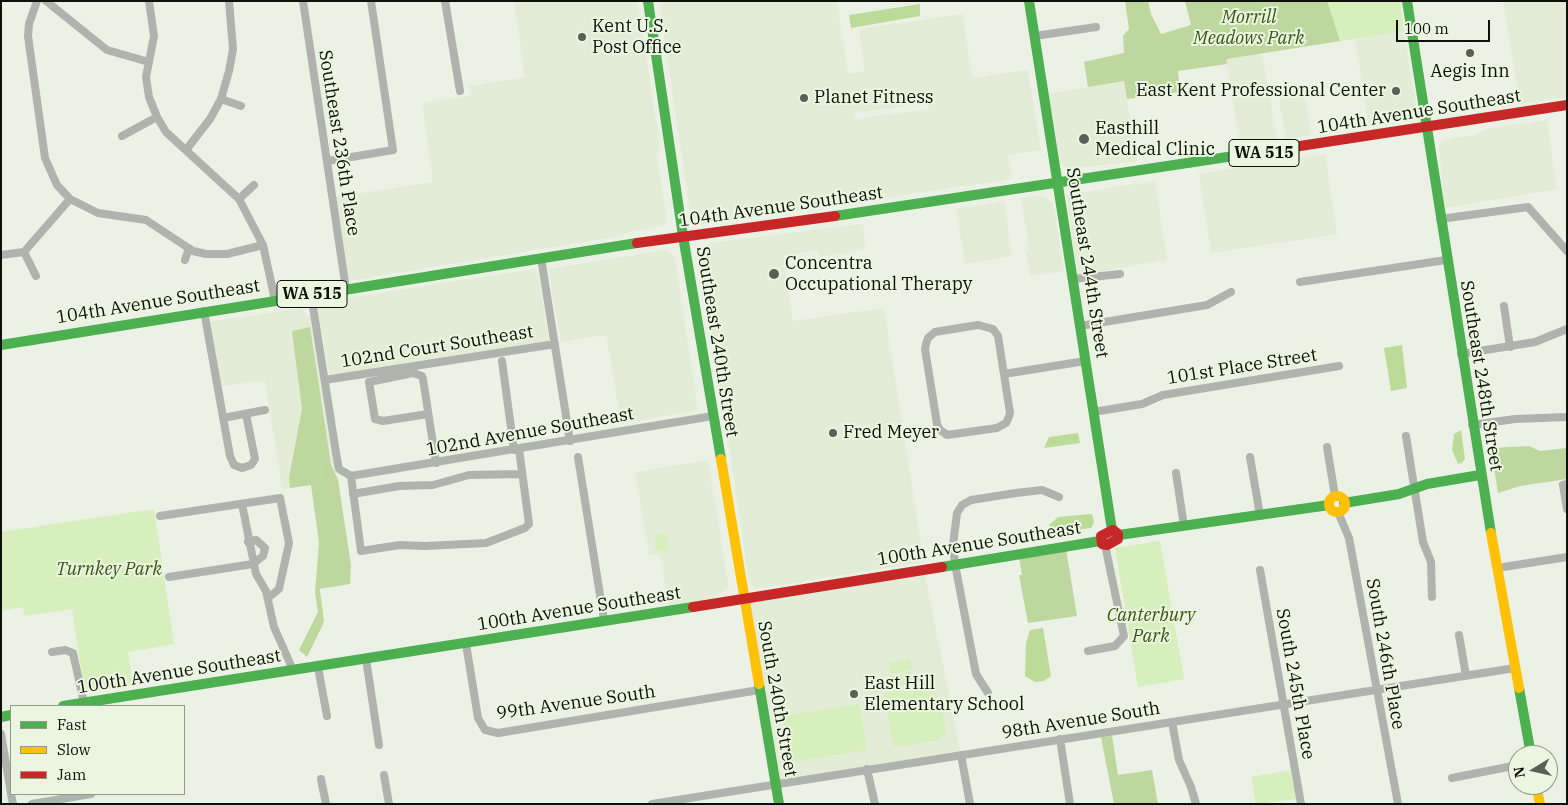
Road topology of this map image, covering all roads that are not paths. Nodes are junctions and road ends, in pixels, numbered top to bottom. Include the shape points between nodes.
1 (37, 1) edge
2 (46, 1) edge
3 (149, 1) edge
4 (229, 1) edge
5 (302, 1) edge
6 (371, 1) edge
7 (445, 1) edge
8 (648, 1) edge
9 (1029, 1) edge
10 (1406, 1) edge
11 (1096, 27) dead end
12 (1035, 36) junction
13 (149, 62) junction
14 (460, 91) dead end
15 (220, 99) junction
16 (1567, 105) edge
17 (241, 106) dead end
18 (157, 117) junction
19 (1426, 128) junction
20 (122, 136) dead end
21 (186, 150) junction
22 (328, 161) junction
23 (1058, 183) junction
24 (254, 185) dead end
25 (70, 198) junction
26 (239, 199) junction
27 (1440, 219) junction
28 (683, 236) junction
29 (263, 245) junction
30 (189, 248) junction
31 (1567, 251) edge
32 (24, 252) junction
33 (1, 255) edge
34 (540, 258) junction
35 (185, 260) dead end
36 (1446, 260) junction
37 (1120, 274) dead end
38 (36, 276) dead end
39 (1073, 279) junction
40 (1300, 282) dead end
41 (346, 289) junction
42 (1231, 292) dead end
43 (311, 294) junction
44 (275, 300) junction
45 (1504, 306) dead end
46 (204, 311) junction
47 (1080, 326) junction
48 (1567, 330) edge
49 (555, 344) junction
50 (1, 345) edge
51 (1510, 347) junction
52 (1461, 354) junction
53 (502, 361) dead end
54 (1085, 361) junction
55 (1338, 366) dead end
56 (1004, 374) junction
57 (324, 380) junction
58 (265, 410) dead end
59 (1093, 412) junction
60 (246, 414) junction
61 (428, 414) junction
62 (714, 416) junction
63 (223, 418) junction
64 (1567, 418) edge
65 (1472, 425) junction
66 (1406, 436) dead end
67 (573, 440) junction
68 (1327, 447) dead end
69 (516, 449) junction
70 (1250, 457) dead end
71 (436, 463) junction
72 (1176, 473) dead end
73 (522, 474) junction
74 (1480, 475) junction
75 (350, 476) junction
76 (1567, 484) edge
77 (1414, 487) junction
78 (353, 494) junction
79 (1060, 497) dead end
80 (1332, 501) junction
81 (242, 504) junction
82 (1341, 508) junction
83 (1567, 509) edge
84 (1260, 515) junction
85 (160, 516) dead end
86 (1184, 526) junction
87 (1115, 533) junction
88 (248, 542) junction
89 (1102, 543) junction
90 (251, 554) junction
91 (1567, 557) edge
92 (253, 564) junction
93 (956, 564) junction
94 (242, 565) junction
95 (1497, 568) junction
96 (1260, 570) dead end
97 (169, 577) dead end
98 (1432, 597) dead end
99 (268, 598) junction
100 (743, 599) junction
101 (604, 620) junction
102 (1460, 635) dead end
103 (466, 644) junction
104 (1088, 651) dead end
105 (52, 652) dead end
106 (366, 659) junction
107 (318, 667) junction
108 (1515, 668) junction
109 (293, 670) junction
110 (1466, 676) junction
111 (759, 690) junction
112 (1376, 690) junction
113 (988, 693) dead end
114 (84, 703) junction
115 (1284, 704) junction
116 (70, 705) edge
117 (327, 716) dead end
118 (1172, 722) junction
119 (1, 734) edge
120 (1060, 739) junction
121 (379, 745) dead end
122 (1529, 745) edge
123 (961, 755) junction
124 (1508, 767) edge
125 (868, 769) junction
126 (384, 775) dead end
127 (1452, 778) dead end
128 (321, 779) dead end
129 (776, 784) junction
130 (10, 787) edge
131 (85, 795) edge
132 (710, 795) junction
133 (672, 802) edge
134 (32, 804) edge
135 (326, 804) edge
136 (389, 804) edge
137 (652, 804) edge
138 (712, 804) edge
139 (779, 804) edge
140 (875, 804) edge
141 (970, 804) edge
142 (1070, 804) edge
143 (1196, 804) edge
144 (1301, 804) edge
145 (1398, 804) edge

1 - 25 street via 28,36 45,158 58,185
2 - 13 street via 107,50
3 - 13 street via 154,36
4 - 15 street via 233,49
5 - 22 street, Southeast 236th Place
6 - 22 street via 393,150
7 - 14 street
8 - 28 street, Southeast 240th Street
9 - 12 street, Southeast 244th Street
10 - 19 street, Southeast 248th Street
11 - 12 street
12 - 23 street, Southeast 244th Street
13 - 18 street via 146,77
15 - 17 street
15 - 21 street via 210,119
16 - 19 street, 104th Avenue Southeast / WA 515
18 - 20 street
18 - 21 street via 166,132
19 - 23 street, 104th Avenue Southeast / WA 515
19 - 27 street, Southeast 248th Street
21 - 26 street
22 - 41 street, Southeast 236th Place
23 - 28 street, 104th Avenue Southeast / WA 515
23 - 39 street, Southeast 244th Street
24 - 26 street
25 - 30 street via 98,213 146,220
25 - 32 street
26 - 29 street
27 - 31 street via 1528,208
27 - 36 street, Southeast 248th Street
28 - 34 street, 104th Avenue Southeast / WA 515
28 - 62 street, Southeast 240th Street
29 - 30 street via 217,254
29 - 44 street
30 - 35 street
32 - 33 street
32 - 38 street
34 - 41 street, 104th Avenue Southeast / WA 515
34 - 49 street
36 - 40 street
36 - 52 street, Southeast 248th Street
37 - 39 street
39 - 47 street, Southeast 244th Street
41 - 43 street, 104th Avenue Southeast / WA 515
42 - 47 street via 1207,305
43 - 44 street, 104th Avenue Southeast / WA 515
43 - 57 street
44 - 46 street, 104th Avenue Southeast / WA 515
45 - 51 street
46 - 50 street, 104th Avenue Southeast / WA 515
46 - 63 street
47 - 54 street, Southeast 244th Street
48 - 51 street
49 - 57 street, 102nd Court Southeast
49 - 67 street
51 - 52 street
52 - 65 street, Southeast 248th Street
53 - 69 street
54 - 56 street
54 - 59 street, Southeast 244th Street
55 - 59 street, 101st Place Street via 1163,395 1142,404
56 - 56 street via 1010,413 1006,423 997,428 952,435 943,433 937,424 928,368 925,349 928,338 935,332 978,325 989,327 998,336
57 - 75 street via 340,469
58 - 60 street
59 - 87 street, Southeast 244th Street
60 - 63 street
60 - 63 street via 255,459 244,468 231,460
61 - 61 street, 102nd Court Southeast via 379,421 373,415 369,384 372,380 413,372 419,374 423,379
61 - 71 street
62 - 67 street, 102nd Avenue Southeast
62 - 100 street, Southeast 240th Street
64 - 65 street via 1515,419
65 - 74 street, Southeast 248th Street
66 - 77 street
67 - 69 street, 102nd Avenue Southeast
67 - 101 street
68 - 80 street
69 - 71 street, 102nd Avenue Southeast
69 - 73 street
70 - 84 street
71 - 75 street, 102nd Avenue Southeast
72 - 86 street
73 - 78 street via 469,475 433,486 399,486
73 - 78 street via 529,524 486,543 400,545 362,551
74 - 77 street
74 - 95 street, Southeast 248th Street
75 - 78 street
76 - 83 street via 1563,485
77 - 82 street via 1399,494
77 - 98 street via 1423,542 1432,568
79 - 93 street via 1038,490 971,500 960,507 955,522
80 - 82 street via 1340,497
80 - 84 street
81 - 85 street
81 - 88 street
81 - 99 street via 280,498 289,543 279,589
82 - 112 street, South 246th Place
84 - 86 street
86 - 87 street
87 - 89 street via 1118,539
88 - 90 street
88 - 92 street via 260,541 265,548 264,556
89 - 93 street, 100th Avenue Southeast
89 - 104 street via 1124,636 1115,646
90 - 92 street
90 - 94 street
91 - 95 street
92 - 94 street
92 - 99 street
93 - 100 street, 100th Avenue Southeast
93 - 113 street via 976,674
94 - 97 street
95 - 108 street, Southeast 248th Street
96 - 115 street, South 245th Place
99 - 109 street via 274,627
100 - 101 street, 100th Avenue Southeast
100 - 111 street, South 240th Street
101 - 103 street, 100th Avenue Southeast
102 - 110 street
103 - 106 street, 100th Avenue Southeast
103 - 111 street, 99th Avenue South via 478,718 485,730 498,732
105 - 114 street via 65,650 74,654
106 - 107 street, 100th Avenue Southeast
106 - 121 street
107 - 109 street, 100th Avenue Southeast
107 - 117 street
108 - 110 street, 98th Avenue South
108 - 122 street, Southeast 248th Street
109 - 114 street, 100th Avenue Southeast
110 - 112 street, 98th Avenue South
111 - 129 street, South 240th Street
112 - 115 street, 98th Avenue South
112 - 145 street, South 246th Place
114 - 116 street, 100th Avenue Southeast
115 - 118 street, 98th Avenue South
115 - 144 street, South 245th Place
118 - 120 street, 98th Avenue South
118 - 143 street via 1179,760
119 - 130 street
120 - 123 street, 98th Avenue South
120 - 142 street
123 - 125 street, 98th Avenue South
123 - 141 street
124 - 127 street
125 - 129 street, 98th Avenue South
125 - 140 street
126 - 136 street
128 - 135 street
129 - 132 street, 98th Avenue South
129 - 139 street, South 240th Street
131 - 134 street
132 - 133 street, 98th Avenue South
132 - 138 street
133 - 137 street, 98th Avenue South

